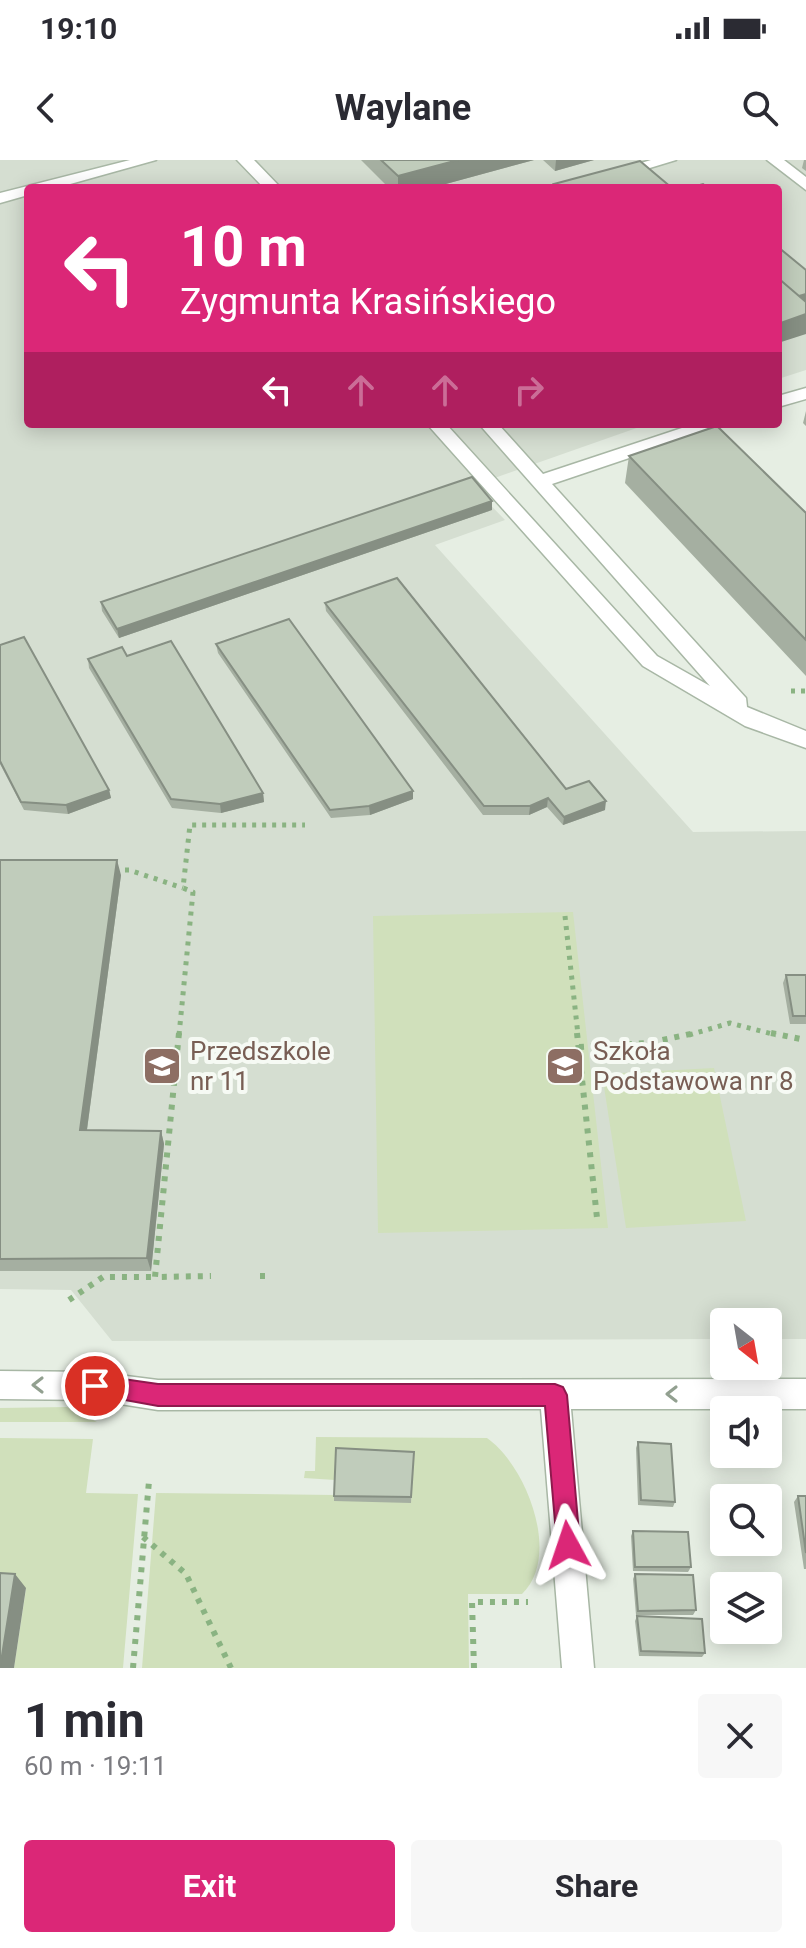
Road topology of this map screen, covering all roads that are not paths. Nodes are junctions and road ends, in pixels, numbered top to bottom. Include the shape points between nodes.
1 (148, 160) edge
2 (245, 160) edge
3 (668, 160) edge
4 (775, 160) edge
5 (54, 184) edge
6 (269, 184) edge
7 (581, 184) edge
8 (806, 185) edge
9 (24, 191) edge
10 (0, 198) edge
11 (806, 393) edge
12 (782, 401) edge
13 (440, 428) edge
14 (492, 428) edge
15 (700, 428) edge
16 (540, 481) junction
17 (753, 720) junction
18 (806, 740) edge
19 (0, 1385) edge
20 (806, 1394) edge
21 (555, 1395) junction
22 (578, 1668) edge

1 - 5 street
2 - 6 street
3 - 7 street
4 - 8 street
9 - 10 street
11 - 12 street
13 - 17 street via 650,661
14 - 16 street
15 - 16 street
16 - 17 street
17 - 18 street
21 -> 19 street via 158,1395 95,1386
20 -> 21 street
21 - 22 street

